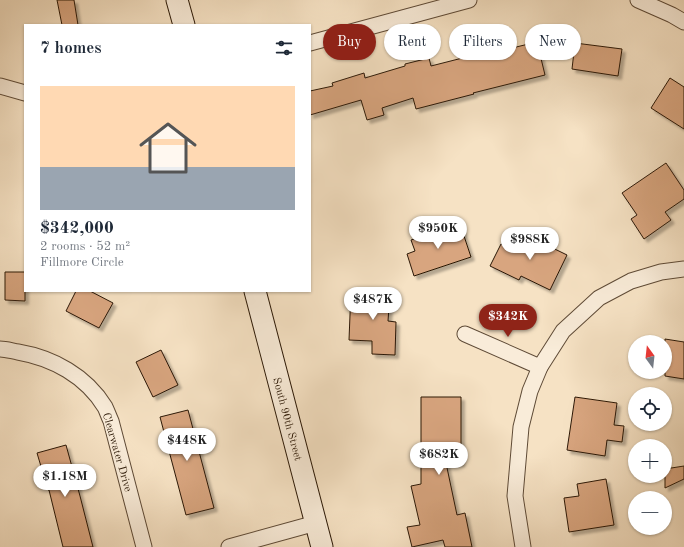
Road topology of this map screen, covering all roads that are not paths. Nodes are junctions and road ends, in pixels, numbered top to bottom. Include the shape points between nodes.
1 (177, 0) edge
2 (468, 0) edge
3 (638, 0) edge
4 (684, 22) edge
5 (184, 24) edge
6 (311, 43) edge
7 (0, 86) edge
8 (24, 93) edge
9 (684, 270) edge
10 (255, 292) edge
11 (465, 334) dead end
12 (0, 349) edge
13 (540, 366) junction
14 (316, 523) junction
15 (144, 547) edge
16 (229, 547) edge
17 (322, 547) edge
18 (523, 547) edge

1 - 5 street
2 - 6 street
3 - 4 street
7 - 8 street
9 - 13 street via 661,272 632,281 599,298 563,331
10 - 14 street, South 90th Street
11 - 13 street
12 - 15 street, Clearwater Drive via 32,354 54,362 87,384 97,396 111,421
13 - 18 street via 530,391 521,427 515,496
14 - 16 street
14 - 17 street, South 90th Street

